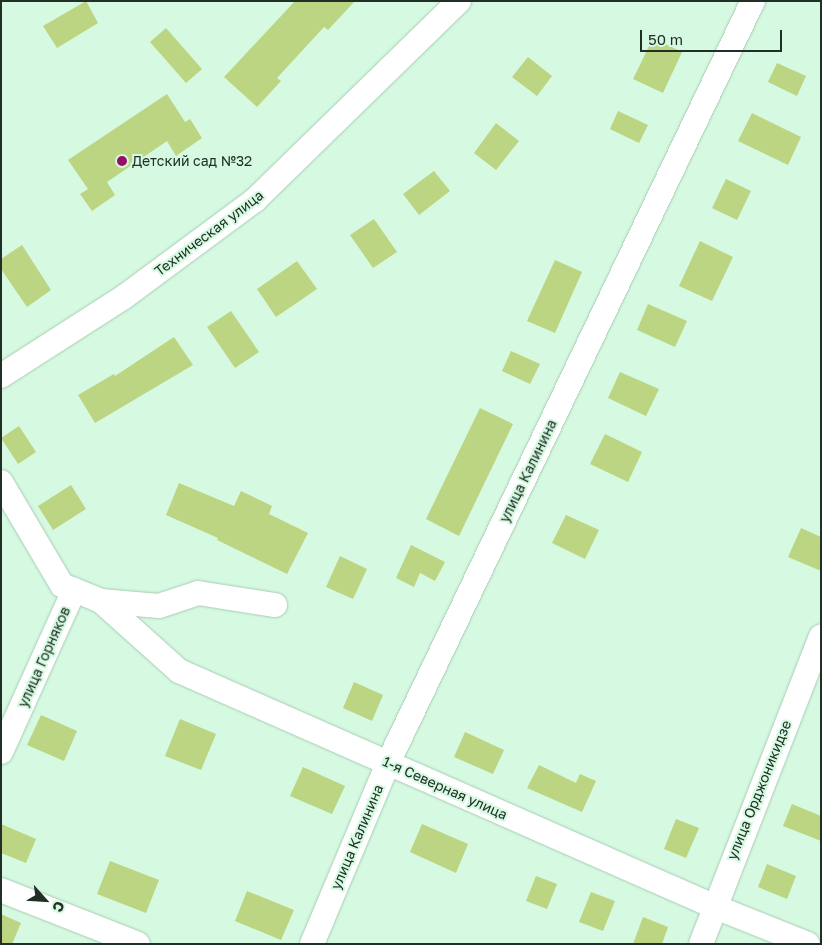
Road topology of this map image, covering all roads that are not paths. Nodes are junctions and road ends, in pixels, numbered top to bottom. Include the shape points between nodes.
1 (459, 1) edge
2 (753, 1) edge
3 (1, 376) edge
4 (1, 482) edge
5 (74, 590) junction
6 (101, 601) junction
7 (275, 605) dead end
8 (821, 638) edge
9 (1, 752) edge
10 (388, 763) junction
11 (1, 890) edge
12 (713, 906) junction
13 (138, 944) edge
14 (312, 944) edge
15 (701, 944) edge
16 (808, 944) edge

1 - 3 street, Техническая улица via 255,200 124,297
2 - 10 street, улица Калинина
4 - 5 street, 1-я Северная улица via 62,585
5 - 6 street, 1-я Северная улица
5 - 9 street, улица Горняков
6 - 7 street, 1-я Северная улица via 159,606 198,593
6 - 10 street, 1-я Северная улица via 179,671
8 - 12 street, улица Орджоникидзе
10 - 12 street, 1-я Северная улица
10 - 14 street, улица Калинина
11 - 13 street
12 - 15 street, улица Орджоникидзе
12 - 16 street, 1-я Северная улица

